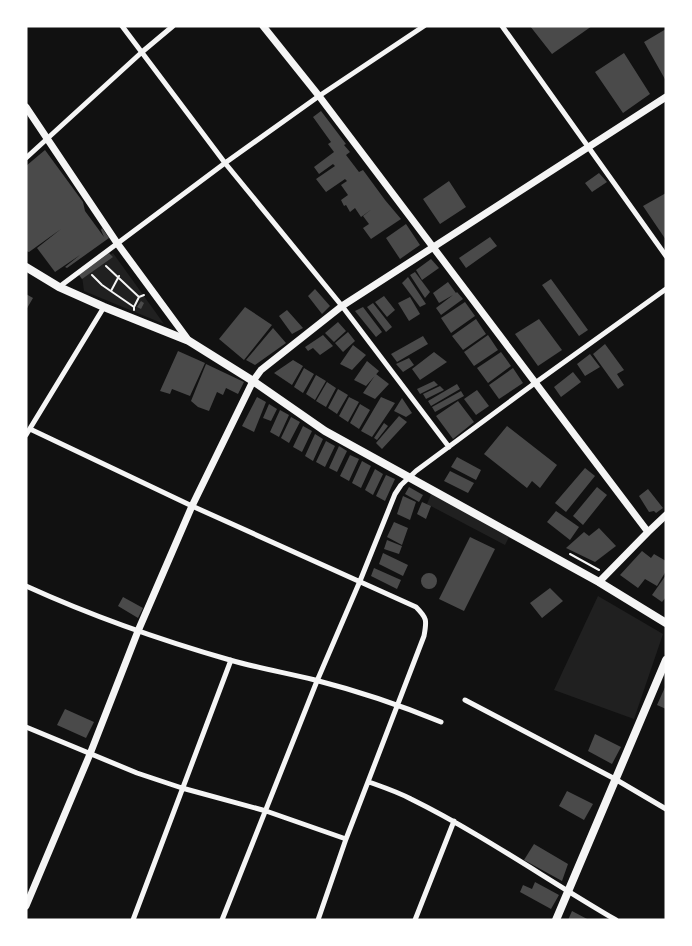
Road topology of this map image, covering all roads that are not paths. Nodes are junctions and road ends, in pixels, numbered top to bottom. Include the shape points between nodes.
1 (122, 26) edge
2 (173, 26) edge
3 (263, 26) edge
4 (424, 26) edge
5 (502, 26) edge
6 (142, 52) junction
7 (319, 96) junction
8 (666, 96) edge
9 (26, 107) edge
10 (47, 139) junction
11 (586, 147) junction
12 (26, 158) edge
13 (225, 163) junction
14 (117, 243) junction
15 (434, 247) junction
16 (666, 256) edge
17 (26, 267) edge
18 (59, 286) junction
19 (666, 289) edge
20 (342, 306) junction
21 (104, 307) junction
22 (189, 341) junction
23 (253, 381) junction
24 (535, 383) junction
25 (30, 429) junction
26 (26, 435) edge
27 (449, 447) junction
28 (409, 477) junction
29 (192, 506) junction
30 (666, 516) edge
31 (648, 532) junction
32 (360, 581) junction
33 (599, 582) junction
34 (26, 586) edge
35 (664, 622) edge
36 (138, 631) junction
37 (231, 660) junction
38 (666, 660) edge
39 (317, 680) junction
40 (465, 700) dead end
41 (397, 704) junction
42 (441, 722) dead end
43 (26, 726) edge
44 (90, 754) junction
45 (615, 779) junction
46 (369, 782) junction
47 (182, 788) junction
48 (666, 809) edge
49 (266, 811) junction
50 (454, 821) junction
51 (346, 839) junction
52 (568, 892) junction
53 (26, 906) edge
54 (133, 920) edge
55 (222, 920) edge
56 (318, 920) edge
57 (415, 920) edge
58 (556, 920) edge
59 (616, 920) edge

1 - 6 street
2 - 6 street
3 - 7 street
4 - 7 street
5 - 11 street
6 - 10 street
6 - 13 street
7 - 13 street
7 - 15 street
8 - 11 street
9 - 10 street
10 - 12 street
10 - 14 street
11 - 15 street
11 - 16 street
13 - 14 street
13 - 20 street
14 - 18 street
14 - 22 street
15 - 20 street
15 - 24 street
17 - 18 main road
18 - 21 main road
19 - 24 street
20 - 23 street via 261,370
20 - 27 street
21 - 22 main road
21 - 25 street
22 - 23 main road
23 - 28 main road via 325,431
23 - 29 street
24 - 27 street
24 - 31 street
25 - 26 street
25 - 29 street
27 - 28 street
28 - 32 street via 395,494
28 - 33 main road
29 - 32 street
29 - 36 street
30 - 31 street
31 - 33 street
32 - 39 street
32 - 41 street via 416,607 425,616 424,636
33 - 35 main road
34 - 36 street
36 - 37 street
36 - 44 street
37 - 39 street
37 - 47 street
38 - 45 main road
39 - 41 street
39 - 49 street
40 - 45 street
41 - 42 street
41 - 46 street
43 - 44 street
44 - 47 street
44 - 53 street
45 - 48 street
45 - 52 main road
46 - 50 street
46 - 51 street
47 - 49 street
47 - 54 street
49 - 51 street
49 - 55 street
50 - 52 street
50 - 57 street
51 - 56 street
52 - 58 main road
52 - 59 street

